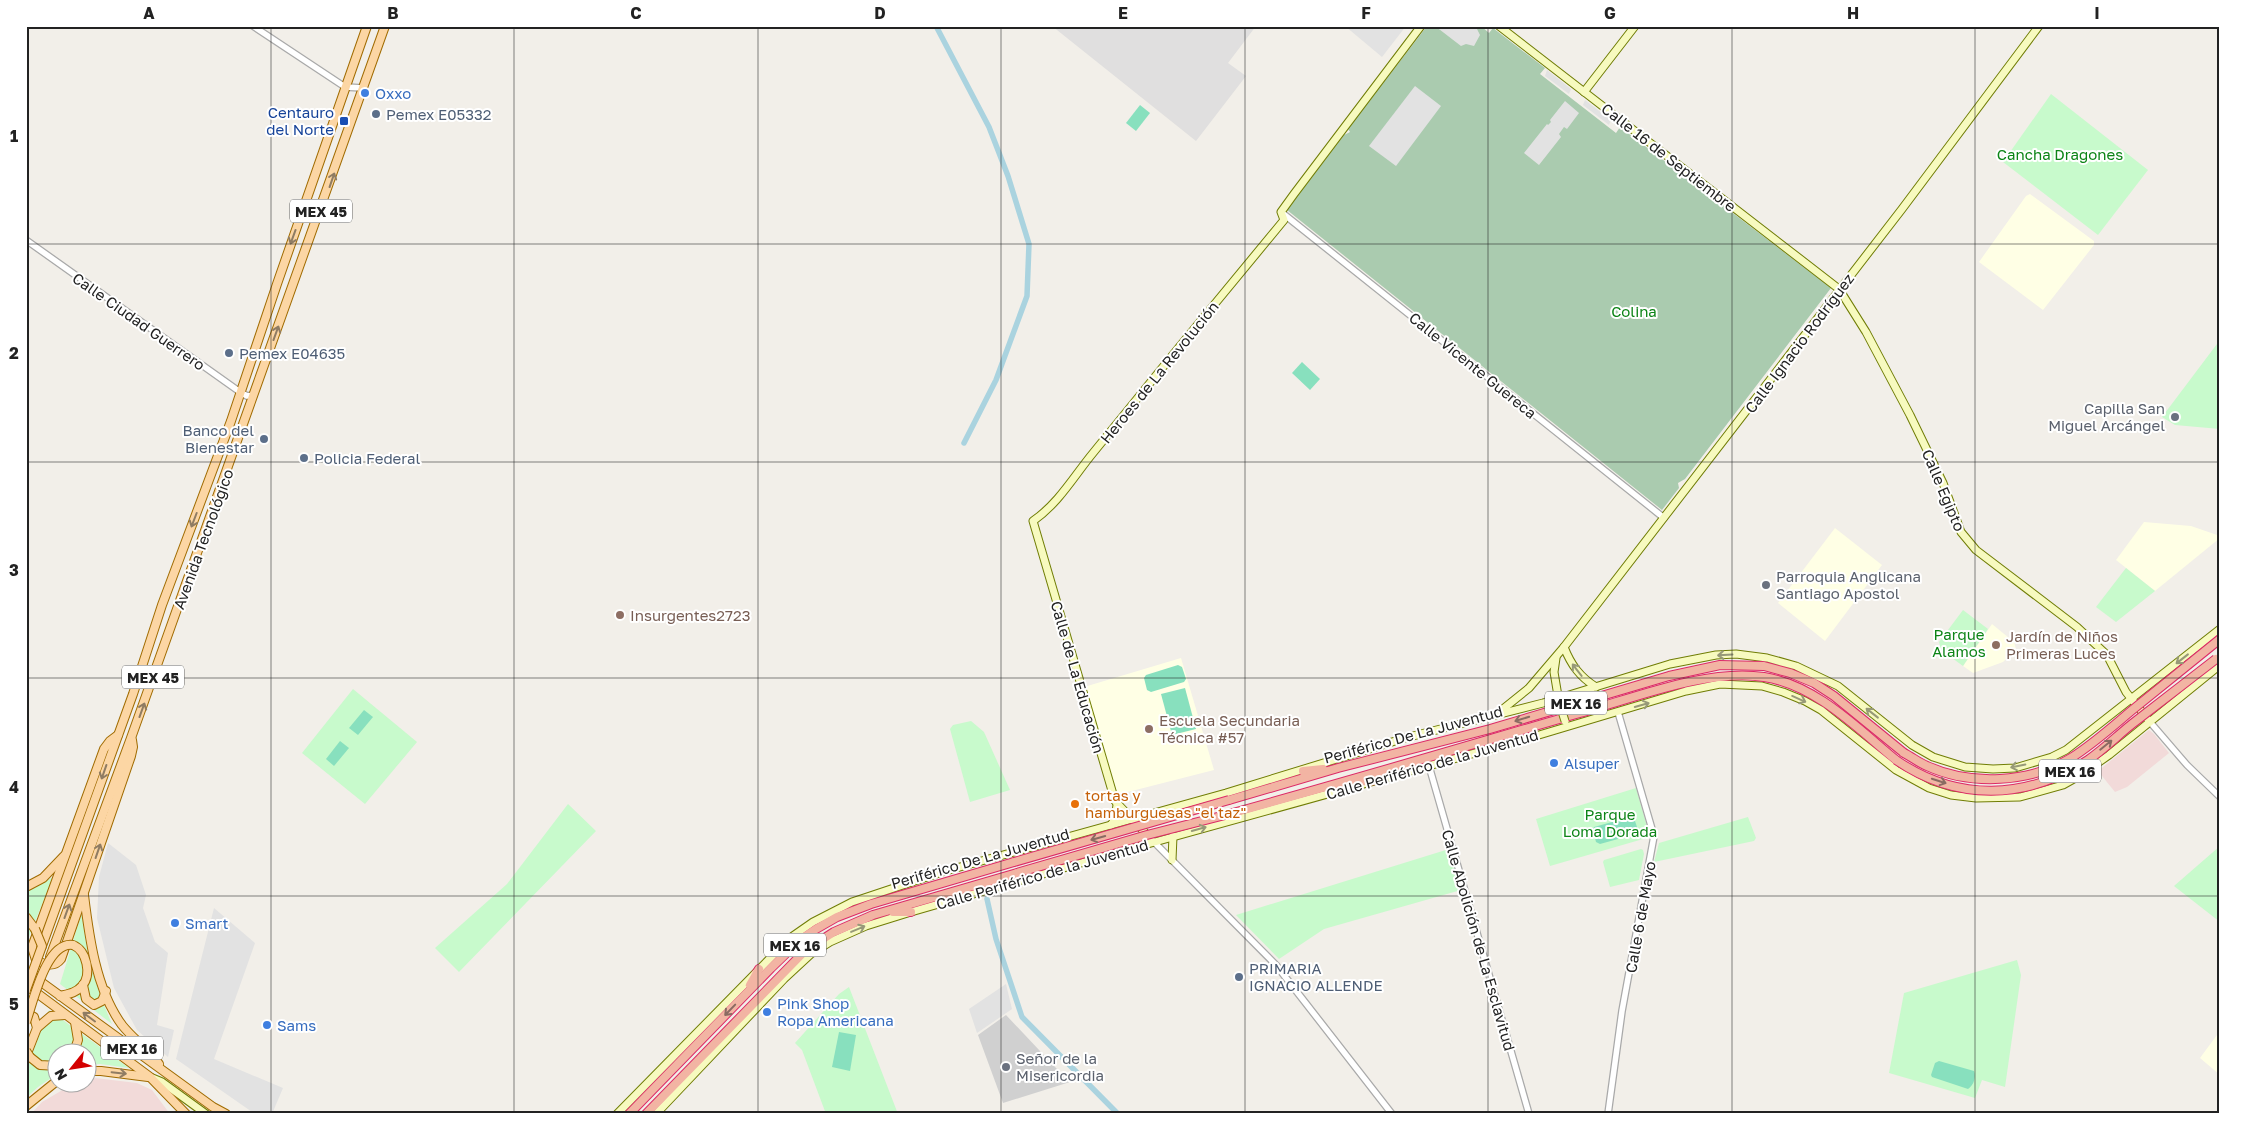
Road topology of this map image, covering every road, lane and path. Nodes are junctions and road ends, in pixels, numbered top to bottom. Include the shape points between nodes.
1 (253, 26) edge
2 (367, 26) edge
3 (385, 26) edge
4 (1421, 26) edge
5 (1499, 26) edge
6 (1635, 26) edge
7 (2039, 26) edge
8 (345, 87) junction
9 (363, 88) junction
10 (1584, 92) junction
11 (1281, 212) junction
12 (26, 240) edge
13 (1839, 289) junction
14 (240, 392) junction
15 (254, 395) junction
16 (1664, 518) junction
17 (1035, 529) joint
18 (2220, 629) edge
19 (2220, 639) edge
20 (1564, 647) junction
21 (1556, 658) junction
22 (2218, 660) edge
23 (1596, 687) junction
24 (2147, 687) junction
25 (2132, 699) junction
26 (1559, 700) junction
27 (2164, 710) junction
28 (1618, 712) junction
29 (1493, 716) junction
30 (2109, 717) junction
31 (2150, 722) junction
32 (1566, 724) junction
33 (118, 735) junction
34 (131, 738) junction
35 (2126, 741) junction
36 (1429, 766) junction
37 (1338, 768) junction
38 (1303, 770) junction
39 (1376, 780) junction
40 (1335, 785) junction
41 (2220, 797) edge
42 (1117, 805) junction
43 (1162, 811) junction
44 (1132, 819) junction
45 (1114, 824) junction
46 (1171, 837) junction
47 (1154, 842) junction
48 (68, 850) junction
49 (1126, 850) junction
50 (1172, 860) junction
51 (26, 887) edge
52 (84, 890) junction
53 (881, 912) junction
54 (911, 912) junction
55 (26, 917) edge
56 (42, 946) junction
57 (32, 947) junction
58 (26, 956) edge
59 (50, 957) junction
60 (759, 969) junction
61 (26, 971) edge
62 (26, 985) edge
63 (84, 985) junction
64 (26, 990) edge
65 (106, 991) junction
66 (744, 995) junction
67 (60, 996) junction
68 (26, 1013) edge
69 (65, 1015) junction
70 (26, 1022) edge
71 (75, 1022) junction
72 (37, 1028) junction
73 (77, 1042) edge
74 (28, 1055) edge
75 (48, 1065) edge
76 (161, 1068) junction
77 (98, 1071) edge
78 (150, 1077) junction
79 (48, 1088) edge
80 (665, 1094) junction
81 (26, 1106) edge
82 (213, 1107) junction
83 (659, 1111) edge
84 (186, 1114) edge
85 (206, 1114) edge
86 (222, 1114) edge
87 (226, 1114) edge
88 (617, 1114) edge
89 (629, 1114) edge
90 (646, 1114) edge
91 (1392, 1114) edge
92 (1529, 1114) edge
93 (1608, 1114) edge

1 - 8 street
2 - 8 main road, Avenida Tecnológico / MEX 45
3 - 9 main road, Avenida Tecnológico / MEX 45
4 - 11 main road
5 - 10 main road, Calle 16 de Septiembre
6 - 10 main road
7 - 13 main road, Calle Ignacio Rodríguez
8 - 9 street
8 -> 14 main road, Avenida Tecnológico / MEX 45
15 -> 9 main road, Avenida Tecnológico / MEX 45
10 - 13 main road, Calle 16 de Septiembre
11 - 16 street, Calle Vicente Guereca
11 - 17 main road, Heroes de La Revolución via 1284,220 1062,494 1032,521
12 - 14 street, Calle Ciudad Guerrero
13 - 16 main road, Calle Ignacio Rodríguez
13 - 25 main road, Calle Egipto via 1866,332 1910,416 1943,483 1964,537 1976,550 2077,627 2107,655
14 - 15 street, Calle Ciudad Guerrero
14 -> 33 main road, Avenida Tecnológico / MEX 45
34 -> 15 main road, Avenida Tecnológico / MEX 45
16 - 20 main road, Calle Ignacio Rodríguez
17 - 42 main road, Calle de La Educación
18 -> 24 main road, Calle Periférico de la Juventud
19 -> 37 highway, Periférico De La Juventud / MEX 16, bridge via 2070,758 2026,775 1973,778 1927,766 1904,753 1834,696 1814,684 1781,670 1744,664 1669,676 1490,729
20 - 21 main road, Calle Ignacio Rodríguez
23 -> 20 main road via 1579,674
21 - 26 main road via 1554,672
21 - 29 main road, Calle Ignacio Rodríguez via 1524,692
22 - 27 main road, Calle Periférico de la Juventud
40 -> 22 highway, Periférico De La Juventud / MEX 16, bridge via 1675,686 1726,676 1764,677 1808,692 1896,760 1926,777 1975,791 2022,789 2049,781 2089,759
23 - 26 main road, Calle Periférico de la Juventud
30 -> 23 main road, Calle Periférico de la Juventud via 2052,757 2015,768 1993,769 1965,767 1933,757 1912,745 1838,686 1796,666 1767,658 1745,654 1716,655 1670,664
24 - 25 main road, Calle Periférico de la Juventud
24 - 27 main road via 2150,699
25 - 30 main road, Calle Periférico de la Juventud
25 - 31 main road
26 - 29 main road, Calle Periférico de la Juventud
26 - 32 main road, bridge
27 - 31 main road, Calle Periférico de la Juventud
28 - 32 main road, Calle Periférico de la Juventud
28 -> 35 main road, Calle Periférico de la Juventud via 1710,685 1762,686 1821,710 1896,770 1929,788 1976,798 2020,797 2064,785
28 - 93 street, Calle 6 de Mayo via 1654,836 1622,1011
29 - 38 main road, Calle Periférico de la Juventud via 1406,738
30 - 35 main road via 2120,725
31 - 35 main road, Calle Periférico de la Juventud
31 - 41 street
32 - 36 main road, Calle Periférico de la Juventud
33 - 48 main road via 104,749
33 -> 56 main road, Avenida Tecnológico / MEX 45
52 -> 34 main road via 131,756
59 -> 34 main road, Avenida Tecnológico / MEX 45
36 - 39 main road, Calle Periférico de la Juventud
36 - 92 street, Calle Abolición de La Esclavitud
37 - 38 highway
37 -> 66 highway, Periférico De La Juventud / MEX 16, bridge via 871,904 837,917 801,939
38 - 43 main road, Calle Periférico de la Juventud
39 - 40 highway
46 -> 39 main road, Calle Periférico de la Juventud
40 - 53 highway, Periférico De La Juventud / MEX 16, bridge
42 - 44 main road
42 - 45 main road
43 - 44 main road, Calle Periférico de la Juventud
43 - 46 main road via 1160,825
44 - 45 main road, Calle Periférico de la Juventud
44 - 47 main road
45 - 49 main road via 1126,835
45 - 60 main road, Calle Periférico de la Juventud via 942,872 852,902 798,932
46 - 47 main road, Calle Periférico de la Juventud
46 - 50 main road
47 - 49 main road, Calle Periférico de la Juventud
47 - 50 street
48 - 51 main road via 53,870
48 - 57 main road
49 - 54 main road, Calle Periférico de la Juventud
50 - 91 street via 1276,965
52 - 57 main road via 61,959 53,965 42,963 34,956
52 - 65 main road via 90,942
53 - 54 highway
53 - 80 highway, Periférico De La Juventud / MEX 16 via 806,950
83 -> 54 main road, Calle Periférico de la Juventud via 811,954 858,929
55 - 56 main road, bridge via 36,928
56 - 64 main road, Avenida Tecnológico / MEX 45, bridge
57 - 58 main road
59 - 63 main road, bridge via 61,947 77,947 85,958 87,976
59 - 70 main road, Avenida Tecnológico / MEX 45, bridge
60 - 66 highway
60 - 88 main road, Calle Periférico de la Juventud
61 - 67 main road, MEX 16
62 - 69 main road, MEX 16
63 - 65 main road via 90,1004 102,1001
63 - 67 main road via 72,994
65 - 76 main road via 123,1026
66 -> 89 highway, Periférico De La Juventud / MEX 16
76 -> 67 main road, MEX 16
68 - 72 main road via 34,1017
69 - 71 main road, MEX 16
69 - 72 main road via 51,1016
71 - 73 main road
71 - 78 main road, MEX 16
72 - 74 main road
74 - 75 main road via 40,1065
76 - 82 main road, MEX 16
77 -> 78 main road
78 - 84 main road, MEX 16
78 - 85 main road
79 - 81 main road
80 - 83 highway
80 - 90 highway, Periférico De La Juventud / MEX 16
82 - 86 main road
82 - 87 main road, MEX 16

